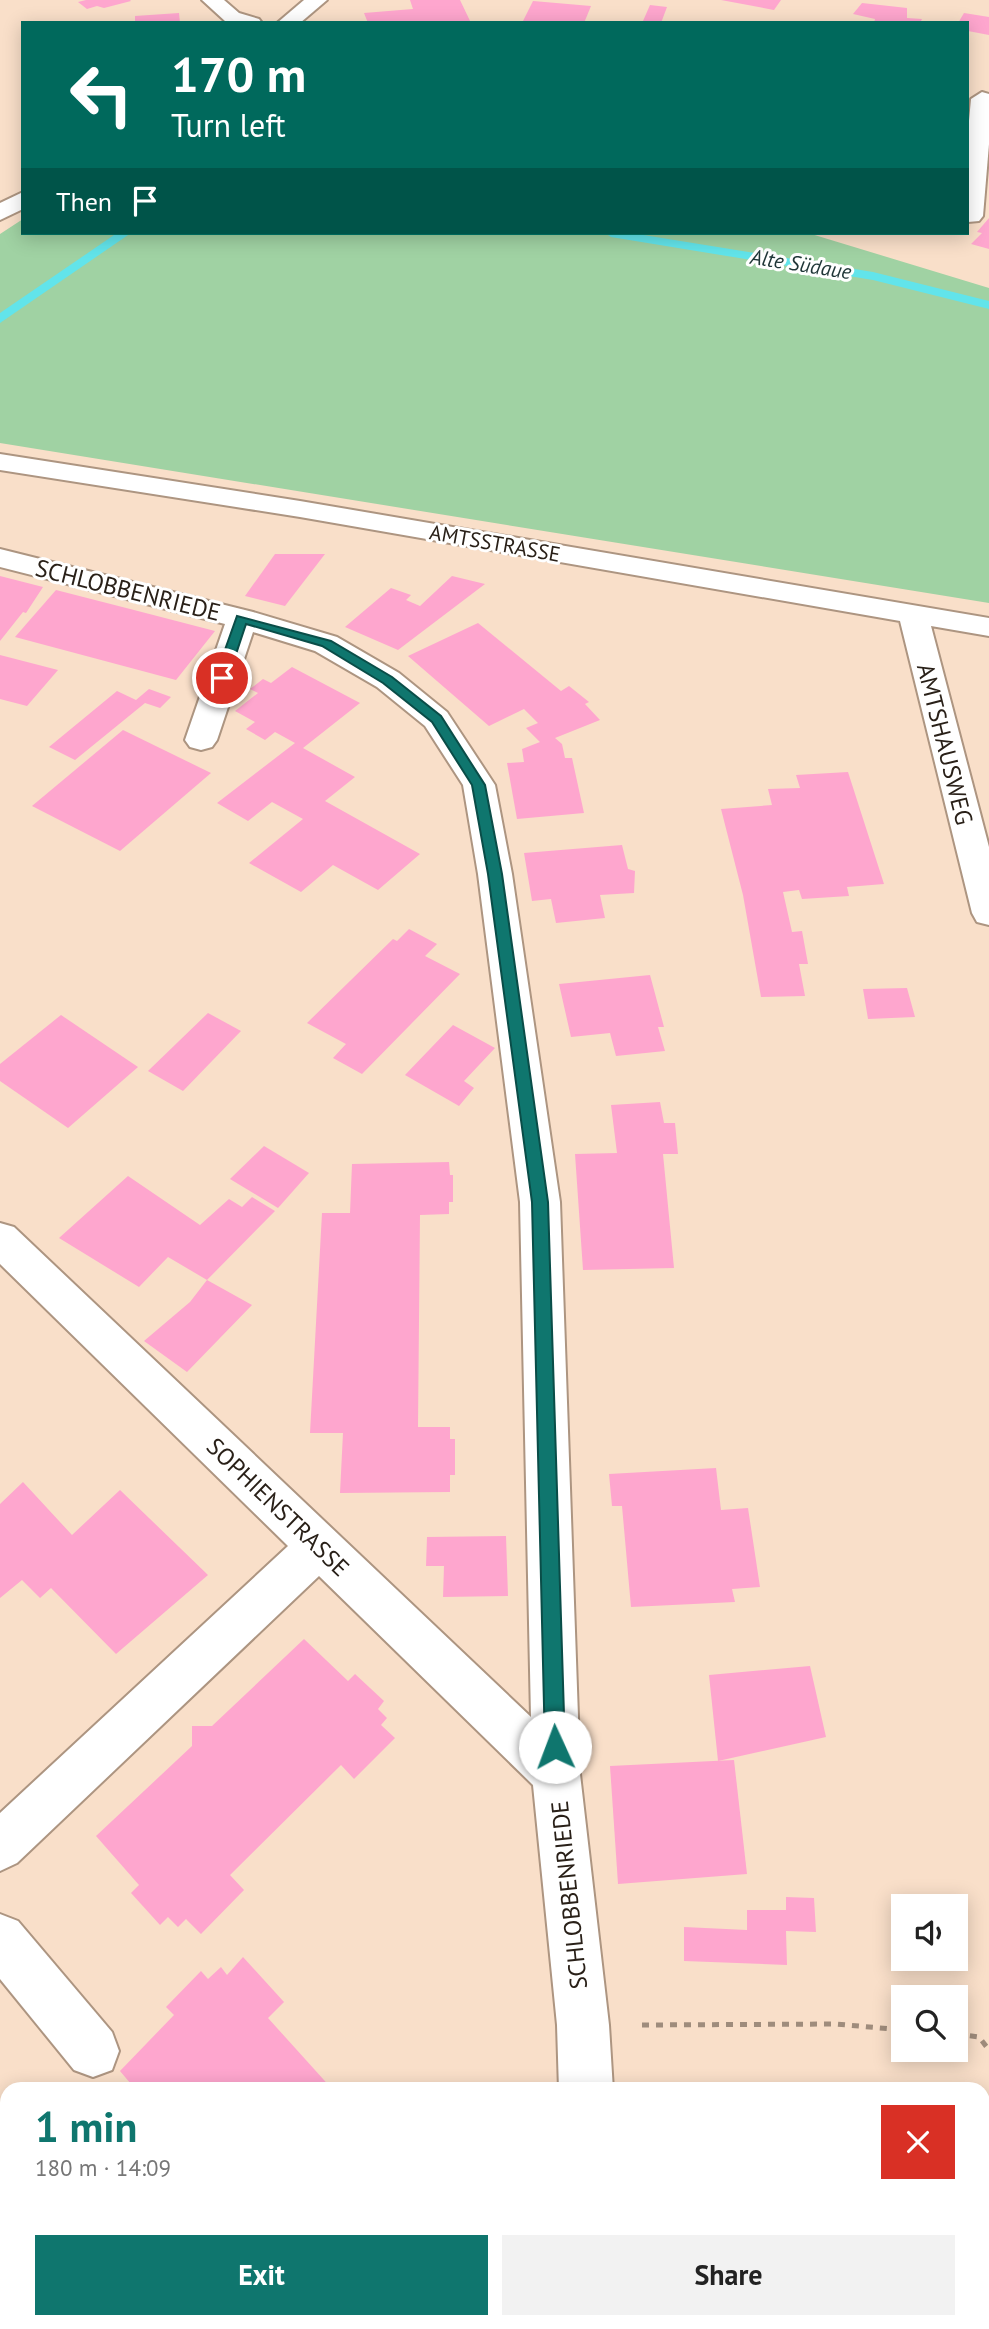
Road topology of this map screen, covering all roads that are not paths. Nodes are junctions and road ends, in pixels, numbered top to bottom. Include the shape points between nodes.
1 (212, 0) edge
2 (317, 0) edge
3 (243, 21) edge
4 (290, 21) edge
5 (979, 99) edge
6 (21, 200) edge
7 (0, 213) edge
8 (971, 216) dead end
9 (0, 463) edge
10 (0, 558) edge
11 (913, 615) junction
12 (242, 619) junction
13 (989, 627) edge
14 (201, 740) dead end
15 (989, 913) edge
16 (0, 1239) edge
17 (319, 1547) junction
18 (556, 1774) junction
19 (0, 1846) edge
20 (0, 1939) edge
21 (93, 2051) dead end
22 (586, 2082) edge

1 - 3 street via 232,18
2 - 4 street
5 - 8 street
6 - 7 street
9 - 11 street, AMTSSTRASSE via 300,509
10 - 12 street, SCHLOBBENRIEDE
11 - 13 street, AMTSSTRASSE
11 - 15 street, AMTSHAUSWEG
12 - 14 street
12 - 18 street, SCHLOBBENRIEDE via 326,644 388,680 436,719 479,785 540,1202
16 - 17 street, SOPHIENSTRASSE
17 - 18 street, SOPHIENSTRASSE
17 - 19 street
18 - 22 street, SCHLOBBENRIEDE
20 - 21 street

